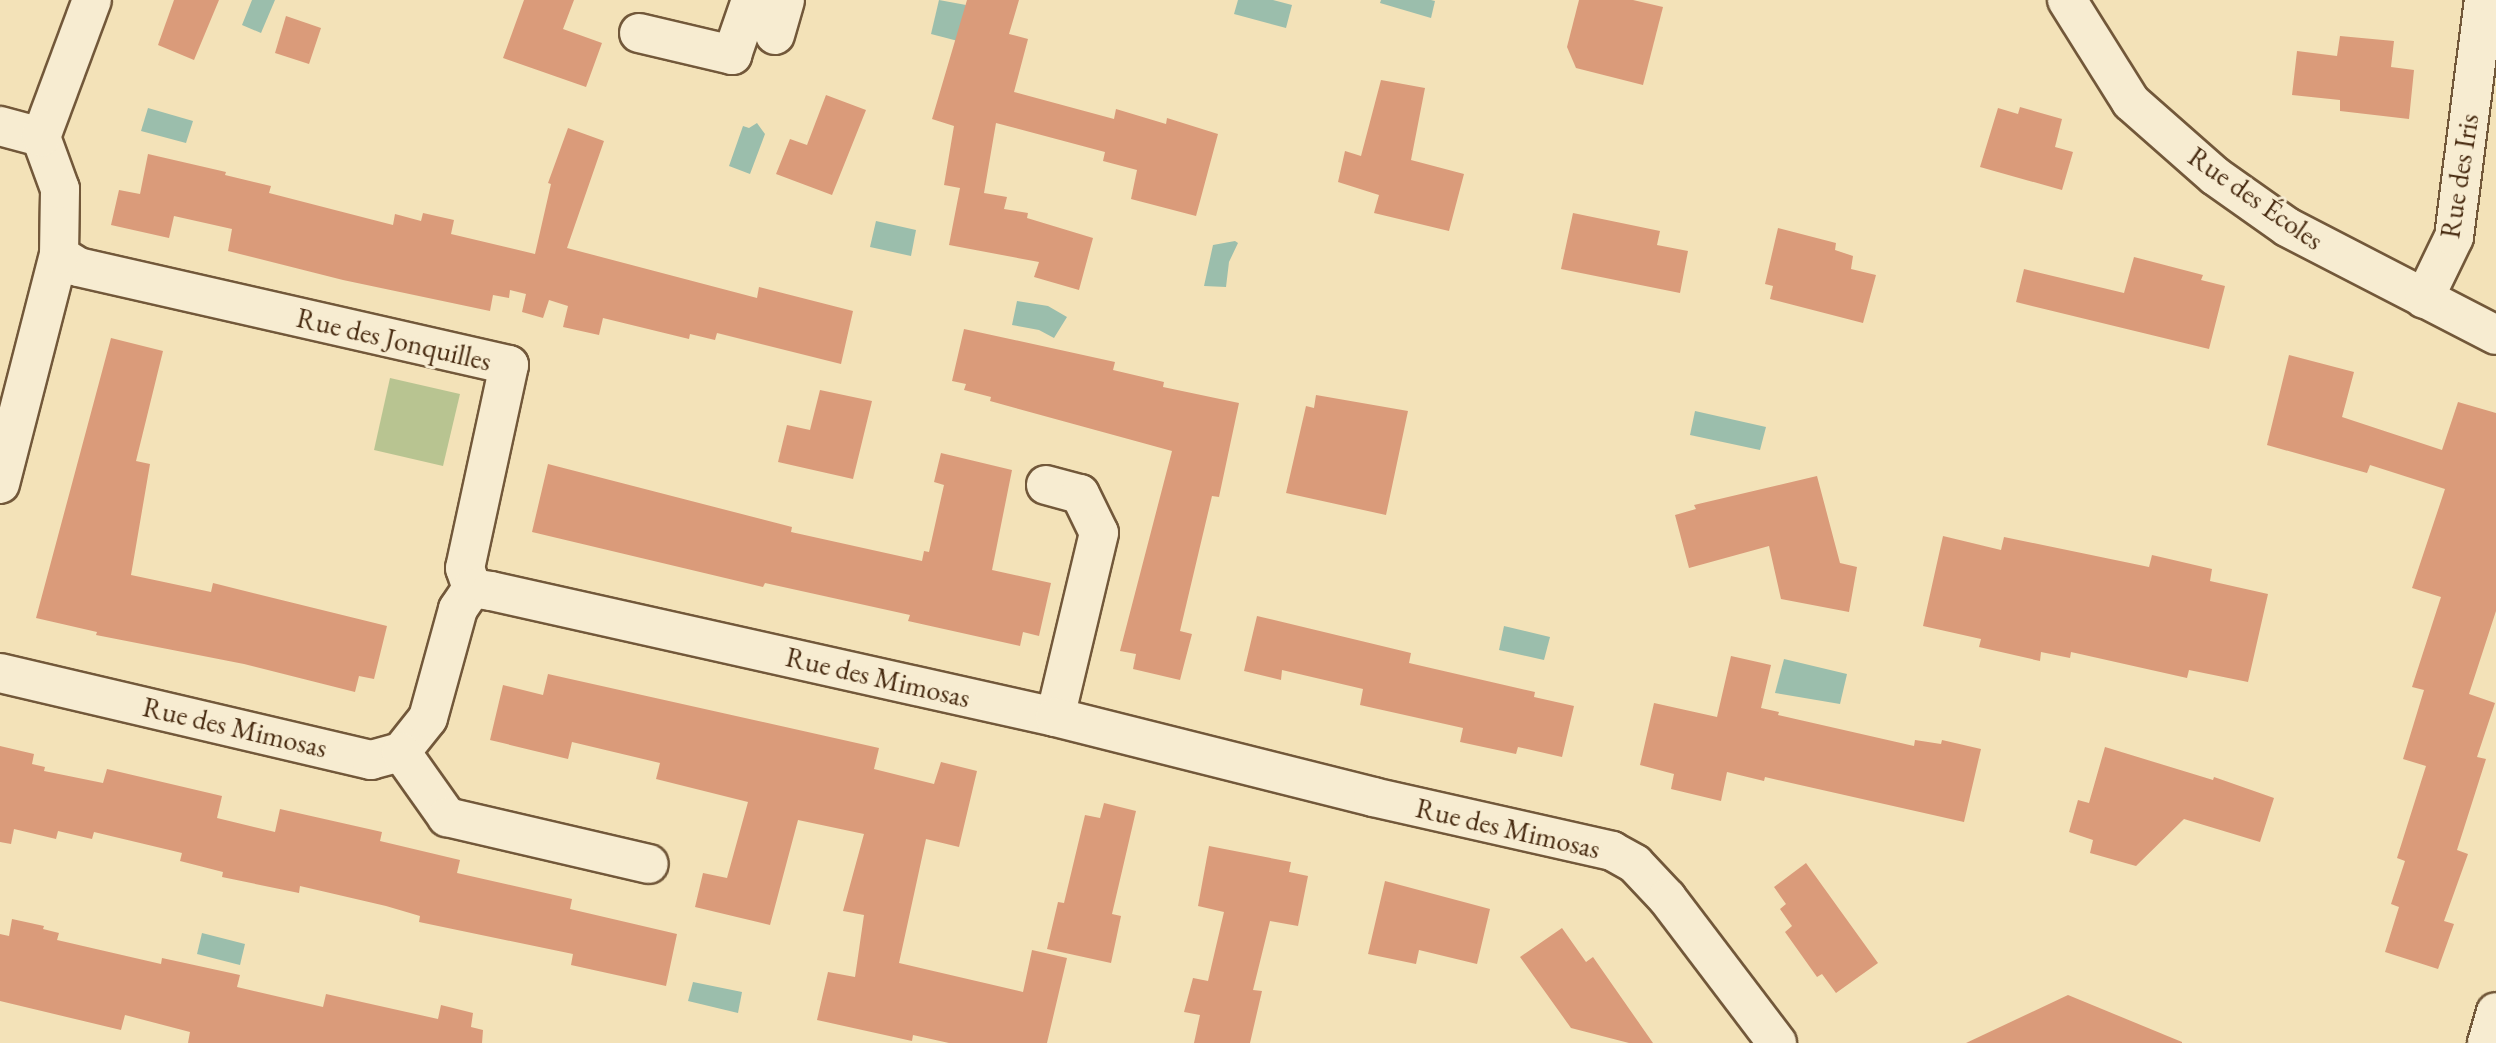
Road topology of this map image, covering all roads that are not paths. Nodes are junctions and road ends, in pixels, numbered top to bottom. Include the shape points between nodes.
1 (92, 0) edge
2 (751, 0) edge
3 (2067, 0) edge
4 (2484, 0) edge
5 (639, 33) dead end
6 (0, 126) edge
7 (41, 137) junction
8 (59, 255) junction
9 (2424, 299) junction
10 (2496, 335) edge
11 (0, 484) edge
12 (1046, 485) dead end
13 (472, 588) junction
14 (0, 673) edge
15 (1055, 717) junction
16 (401, 752) junction
17 (649, 864) dead end
18 (2496, 1012) edge
19 (1777, 1043) edge
20 (2487, 1043) edge

1 - 7 street
2 - 5 street via 732,55
3 - 9 street, Rue des Écoles via 2131,102 2215,176 2287,227
4 - 9 street, Rue des Iris via 2454,237
6 - 7 street
7 - 8 street via 60,189
8 - 11 street
8 - 13 street, Rue des Jonquilles via 78,267 509,365 465,568
9 - 10 street, Rue des Écoles
12 - 15 street via 1080,494 1099,533
13 - 15 street, Rue des Mimosas
13 - 16 street via 458,609 428,718
14 - 16 street, Rue des Mimosas via 371,760
15 - 19 street, Rue des Mimosas via 1612,851 1635,864 1667,898
16 - 17 street via 447,817
18 - 20 street

